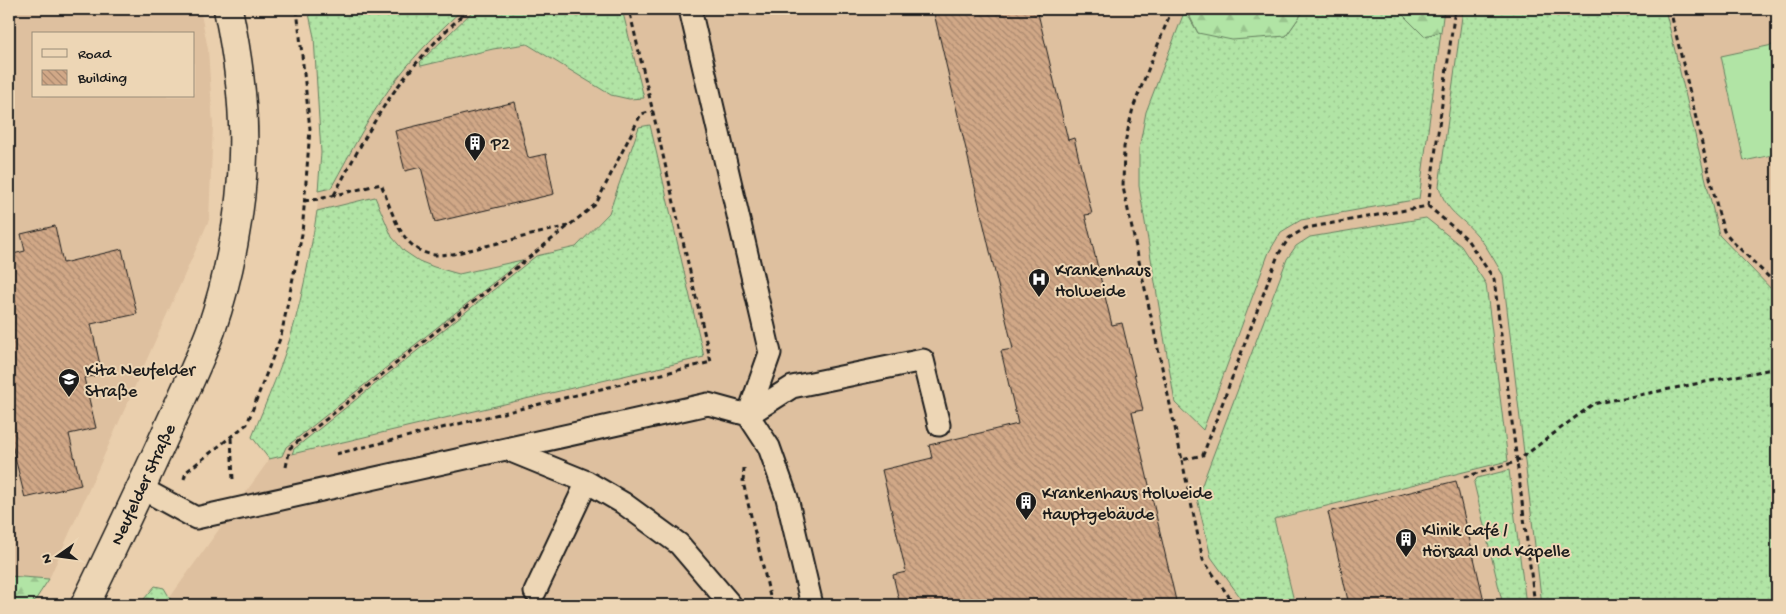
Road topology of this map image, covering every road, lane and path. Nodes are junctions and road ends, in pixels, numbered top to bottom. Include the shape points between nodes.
1 (228, 9) edge
2 (297, 9) edge
3 (469, 9) edge
4 (629, 9) edge
5 (690, 9) edge
6 (1172, 9) edge
7 (1455, 9) edge
8 (1670, 9) edge
9 (653, 111) junction
10 (333, 196) junction
11 (304, 200) junction
12 (1428, 206) junction
13 (570, 226) junction
14 (1777, 285) edge
15 (1777, 368) edge
16 (748, 415) junction
17 (939, 425) dead end
18 (231, 437) junction
19 (506, 449) junction
20 (334, 455) dead end
21 (1182, 460) junction
22 (1516, 462) junction
23 (744, 463) dead end
24 (295, 464) dead end
25 (286, 467) junction
26 (277, 469) dead end
27 (1464, 477) dead end
28 (241, 478) dead end
29 (233, 480) junction
30 (587, 482) junction
31 (141, 488) junction
32 (175, 507) junction
33 (228, 511) junction
34 (535, 592) dead end
35 (85, 605) edge
36 (731, 605) edge
37 (772, 605) edge
38 (812, 605) edge
39 (1235, 605) edge
40 (1535, 605) edge

1 - 31 street, Neufelder Straße via 242,101 244,156 229,265 211,329
2 - 11 path via 310,129
3 - 10 path via 404,78 381,110
4 - 9 path
5 - 16 lane via 770,353
6 - 21 path via 1133,108 1124,147 1123,187
7 - 12 path
8 - 14 path via 1724,231
9 - 13 path via 641,114 596,204
9 - 20 path via 711,362
10 - 11 path
10 - 13 path via 381,184 401,232 410,244 436,255 453,254
11 - 18 path via 302,234 280,336 247,424
12 - 21 path via 1306,228 1289,238 1278,255 1203,455
12 - 22 path via 1466,238 1494,279
13 - 25 path via 290,448
15 - 22 path via 1594,404
16 - 17 lane via 792,387 923,360
16 - 19 lane via 708,404
16 - 38 lane via 768,447 787,498
18 - 29 path
18 - 32 path via 186,472
19 - 30 lane
19 - 33 lane
21 - 39 path via 1203,560
22 - 27 path
22 - 40 path
23 - 37 path via 743,482
24 - 25 path
25 - 26 path
28 - 29 path
29 - 33 path
30 - 34 lane
30 - 36 lane via 623,503 679,544
31 - 32 lane
31 - 35 street, Neufelder Straße
32 - 33 lane via 196,518

